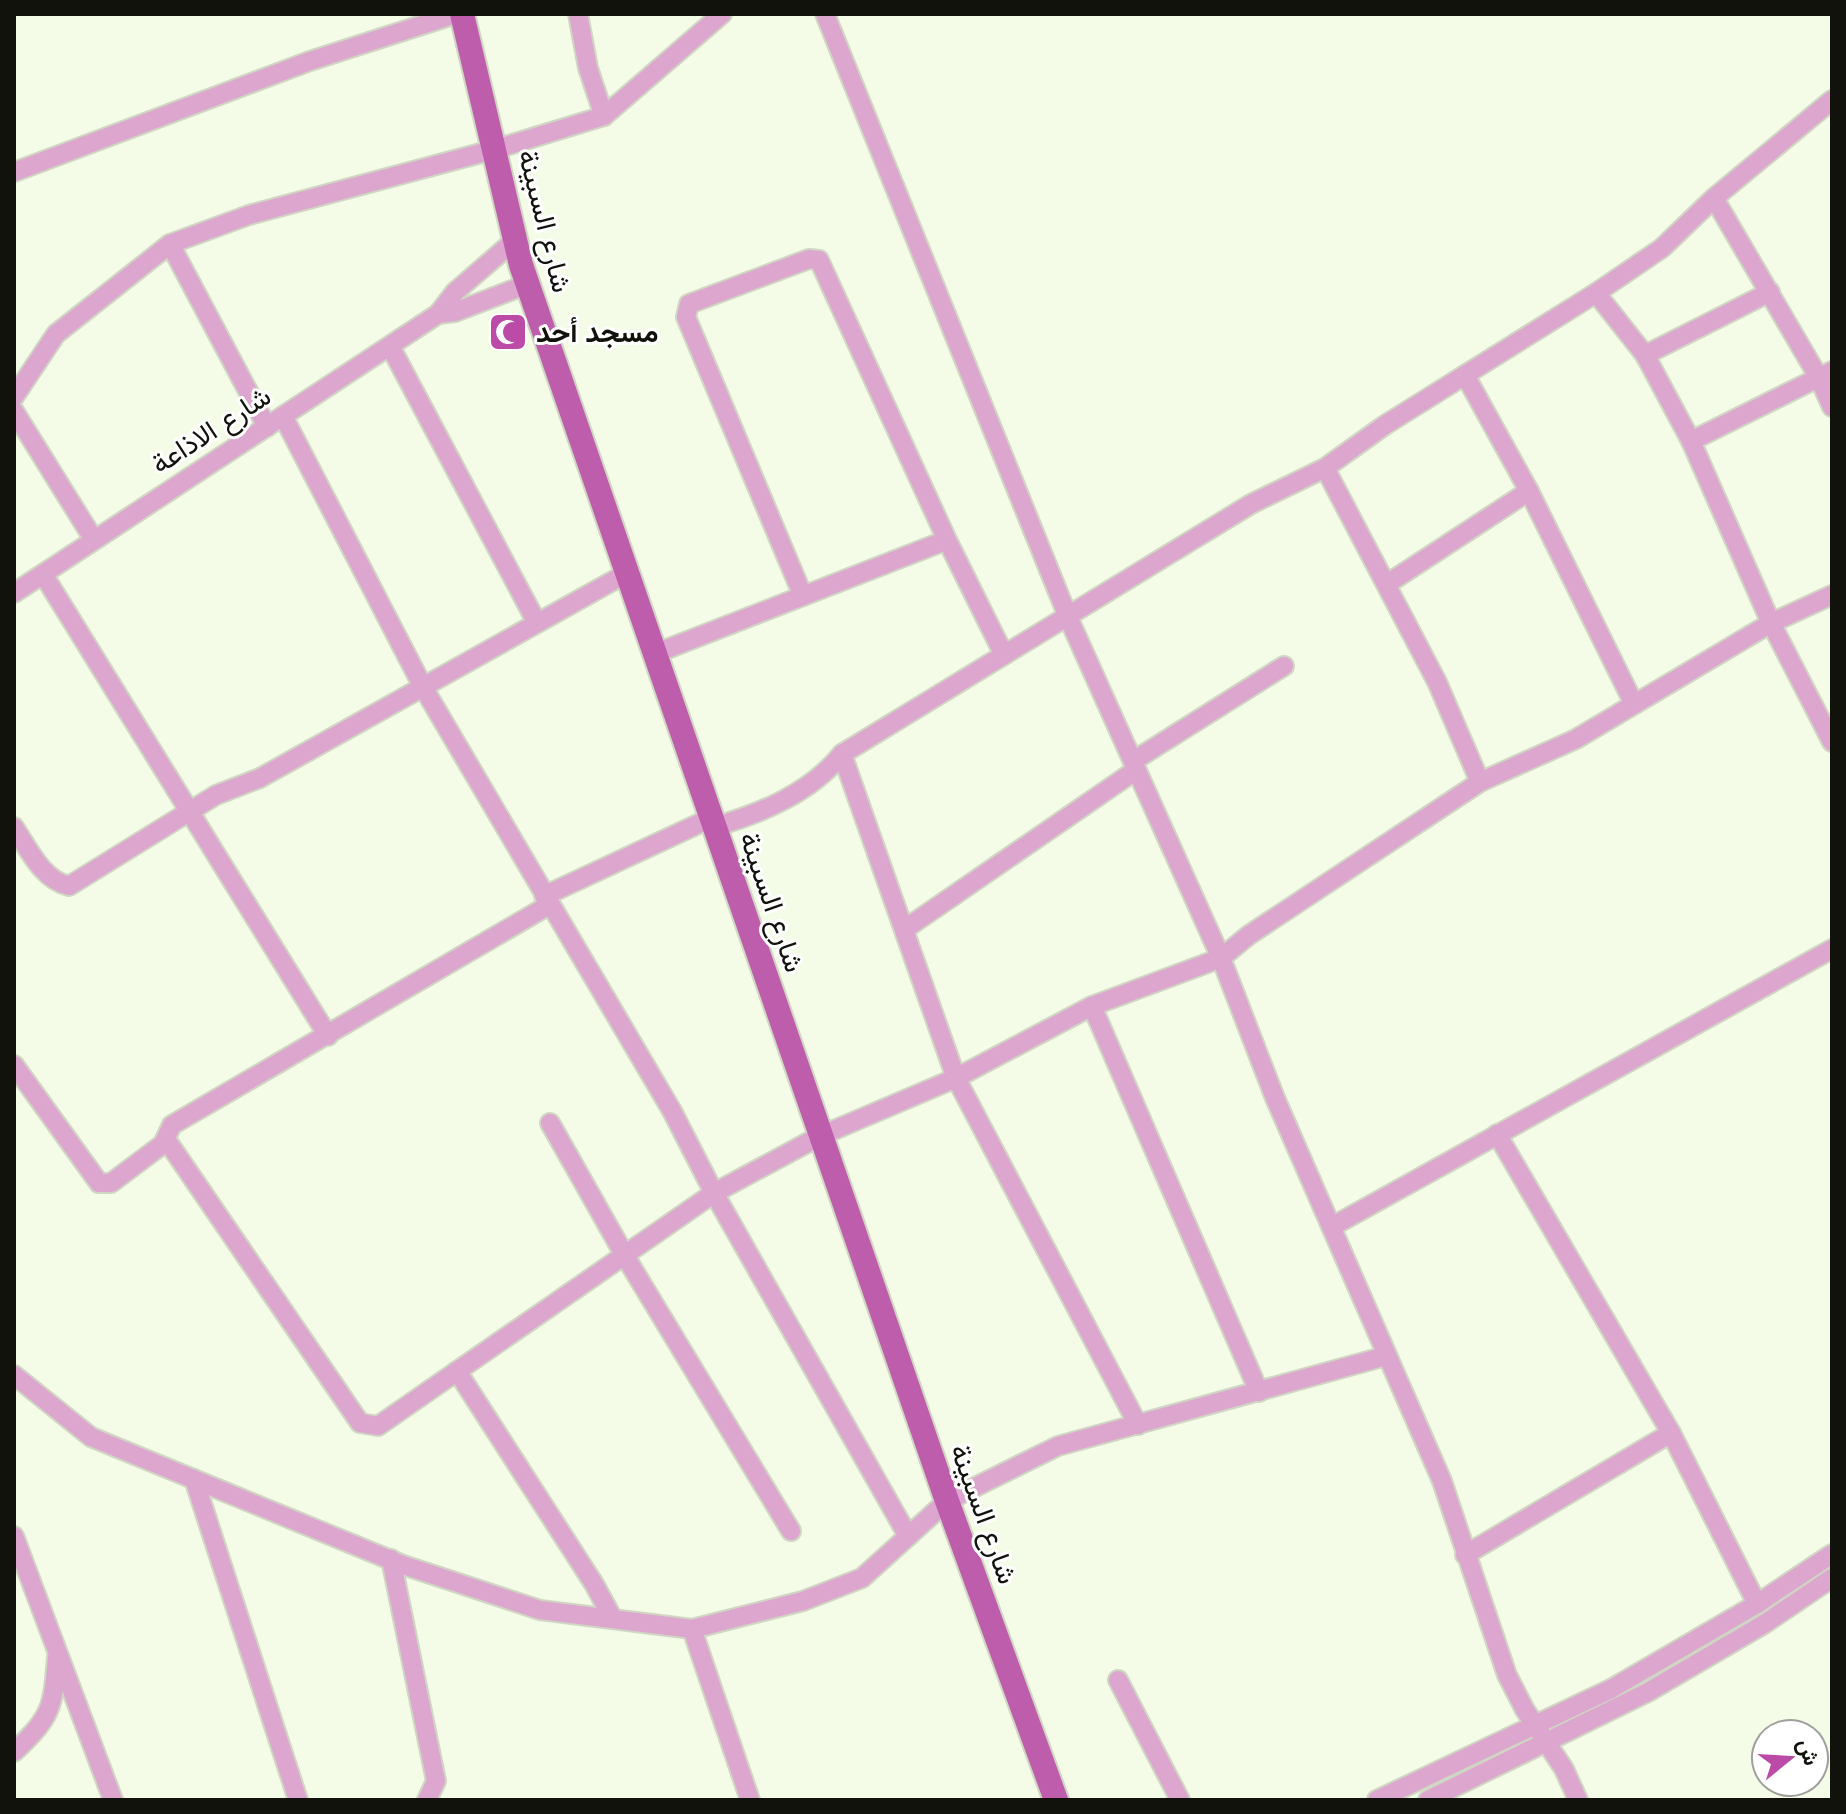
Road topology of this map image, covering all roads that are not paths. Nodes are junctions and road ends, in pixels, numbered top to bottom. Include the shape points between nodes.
1 (459, 14) edge
2 (578, 14) edge
3 (722, 14) edge
4 (825, 14) edge
5 (700, 22) edge
6 (1832, 100) edge
7 (604, 116) junction
8 (496, 149) junction
9 (14, 172) edge
10 (1714, 198) junction
11 (515, 240) junction
12 (170, 244) junction
13 (528, 284) junction
14 (1770, 292) junction
15 (1596, 293) junction
16 (438, 314) junction
17 (390, 346) junction
18 (1645, 355) junction
19 (1465, 375) junction
20 (1826, 375) edge
21 (14, 397) edge
22 (1832, 407) edge
23 (14, 411) edge
24 (283, 416) junction
25 (267, 427) junction
26 (1691, 441) junction
27 (1325, 468) junction
28 (1529, 491) junction
29 (94, 540) junction
30 (947, 540) junction
31 (627, 573) junction
32 (43, 574) junction
33 (1387, 584) junction
34 (14, 593) edge
35 (1832, 595) edge
36 (803, 596) junction
37 (1068, 617) junction
38 (537, 623) junction
39 (1771, 623) junction
40 (654, 654) junction
41 (1004, 655) junction
42 (1284, 666) dead end
43 (423, 687) junction
44 (1634, 704) junction
45 (1832, 742) edge
46 (842, 754) junction
47 (1134, 766) junction
48 (1480, 782) junction
49 (190, 810) junction
50 (713, 823) junction
51 (14, 827) edge
52 (546, 901) junction
53 (905, 929) junction
54 (1832, 949) edge
55 (1221, 958) junction
56 (1092, 1006) junction
57 (328, 1036) junction
58 (14, 1065) edge
59 (956, 1078) junction
60 (550, 1123) dead end
61 (1497, 1134) junction
62 (820, 1136) junction
63 (163, 1144) junction
64 (714, 1193) junction
65 (1333, 1226) junction
66 (625, 1256) junction
67 (1386, 1356) junction
68 (457, 1371) junction
69 (18, 1385) edge
70 (1259, 1392) junction
71 (1138, 1425) junction
72 (1671, 1433) junction
73 (194, 1479) junction
74 (947, 1501) junction
75 (791, 1531) dead end
76 (14, 1536) edge
77 (908, 1536) junction
78 (1832, 1554) edge
79 (1465, 1555) junction
80 (391, 1559) junction
81 (1832, 1578) edge
82 (1757, 1604) junction
83 (987, 1612) junction
84 (613, 1619) junction
85 (692, 1629) junction
86 (57, 1651) junction
87 (1118, 1680) dead end
88 (1536, 1727) junction
89 (1549, 1743) junction
90 (14, 1752) edge
91 (113, 1800) edge
92 (298, 1800) edge
93 (427, 1800) edge
94 (750, 1800) edge
95 (1038, 1800) edge
96 (1056, 1800) edge
97 (1180, 1800) edge
98 (1377, 1800) edge
99 (1428, 1800) edge
100 (1578, 1800) edge

1 - 8 main road, شارع السبينة
1 - 9 street via 310,61
2 - 7 street
3 - 5 street
4 - 37 street
5 - 7 street
6 - 10 street
7 - 8 street
8 - 11 main road, شارع السبينة
8 - 12 street via 249,215
10 - 14 street
10 - 15 street via 1662,248
11 - 13 main road, شارع السبينة
11 - 16 street, شارع الاذاعة via 455,292
12 - 21 street via 56,334
12 - 25 street
13 - 16 street, شارع الاذاعة
13 - 31 main road, شارع السبينة
14 - 18 street
14 - 20 street
15 - 18 street
15 - 19 street
16 - 17 street, شارع الاذاعة
17 - 24 street, شارع الاذاعة
17 - 38 street
18 - 26 street
19 - 27 street
19 - 28 street
20 - 22 street
20 - 26 street
23 - 29 street
24 - 25 street, شارع الاذاعة
24 - 43 street
25 - 29 street, شارع الاذاعة
26 - 39 street
27 - 33 street
27 - 37 street via 1251,504
28 - 33 street
28 - 44 street
29 - 32 street, شارع الاذاعة
30 - 36 street
30 - 36 street via 819,260 809,259 689,304 686,317
30 - 41 street
31 - 38 street
31 - 40 main road, شارع السبينة
32 - 34 street, شارع الاذاعة
32 - 49 street
33 - 48 street
35 - 39 street
36 - 40 street
37 - 41 street
37 - 47 street
38 - 43 street
39 - 44 street
39 - 45 street
40 - 50 main road, شارع السبينة
41 - 46 street
42 - 47 street
43 - 49 street via 260,778
43 - 52 street
44 - 48 street via 1576,739
46 - 50 street via 806,788 757,813
46 - 53 street
47 - 53 street
47 - 55 street
48 - 55 street
49 - 51 street via 69,886 56,883 44,871
49 - 57 street
50 - 52 street
50 - 62 main road, شارع السبينة
52 - 57 street
52 - 64 street via 672,1111
53 - 59 street
54 - 61 street
55 - 56 street
55 - 65 street via 1275,1098
56 - 59 street
56 - 70 street
57 - 63 street via 172,1125
58 - 63 street via 99,1183 111,1183
59 - 62 street
59 - 71 street
60 - 66 street
61 - 65 street
61 - 72 street
62 - 64 street
62 - 74 main road, شارع السبينة
63 - 68 street via 170,1145 360,1423 378,1426
64 - 66 street
64 - 77 street
65 - 67 street
66 - 68 street
66 - 75 street
67 - 70 street
67 - 79 street via 1442,1481
68 - 84 street
69 - 73 street via 91,1437
70 - 71 street
71 - 74 street via 1058,1446
72 - 79 street
72 - 82 street
73 - 80 street
73 - 92 street
74 - 77 street
74 - 83 main road, شارع السبينة
76 - 86 street
77 - 85 street via 862,1578 803,1601
78 - 82 street
79 - 88 street via 1507,1675
80 - 84 street via 540,1610
80 - 93 street via 436,1781
81 - 89 street via 1648,1692
82 - 88 street
83 - 95 main road
83 - 96 main road, شارع السبينة
84 - 85 street
85 - 94 street
86 - 90 street via 53,1706
86 - 91 street
87 - 97 street
88 - 89 street
88 - 98 street
89 - 99 street
89 - 100 street

